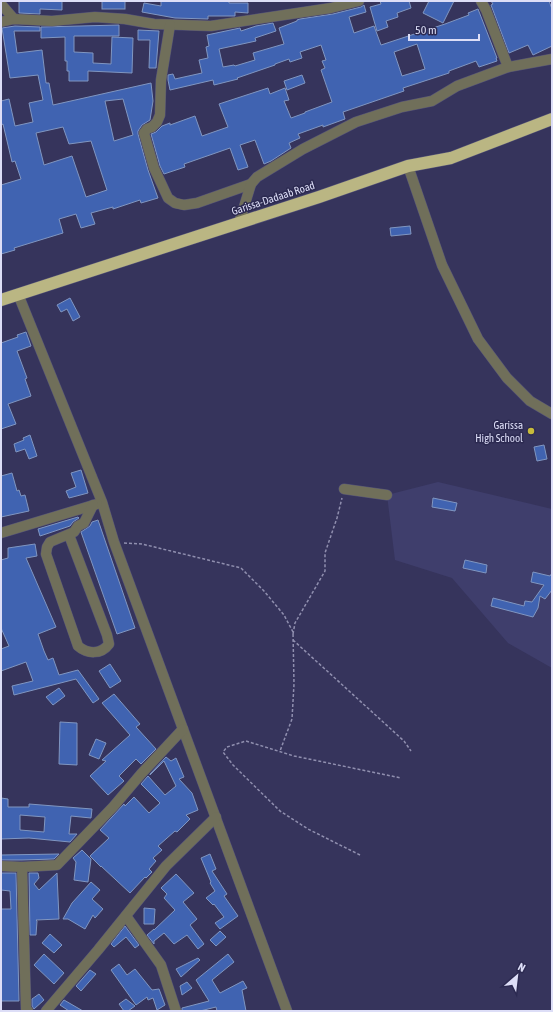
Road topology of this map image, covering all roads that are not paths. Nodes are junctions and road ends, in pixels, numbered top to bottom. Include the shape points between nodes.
1 (360, 1) edge
2 (480, 1) edge
3 (1, 4) edge
4 (14, 19) junction
5 (1, 22) edge
6 (170, 24) junction
7 (552, 59) edge
8 (508, 67) junction
9 (552, 119) edge
10 (408, 166) junction
11 (252, 184) junction
12 (239, 223) junction
13 (18, 294) junction
14 (1, 300) edge
15 (552, 414) edge
16 (344, 489) road end
17 (386, 495) dead end
18 (98, 504) junction
19 (1, 533) edge
20 (69, 535) junction
21 (183, 729) junction
22 (216, 818) junction
23 (1, 866) edge
24 (22, 867) junction
25 (126, 916) junction
26 (28, 1011) edge
27 (46, 1011) edge
28 (176, 1011) edge
29 (287, 1011) edge

1 - 6 street via 331,8 210,26
2 - 8 street via 486,10
3 - 4 street
4 - 5 street
4 - 6 street via 52,21 95,18
6 - 11 street via 161,80 160,115 152,128 144,133 154,168 168,198 184,205 197,203
7 - 8 street
8 - 11 street via 457,86 432,101 402,107 356,122 257,177
9 - 10 highway, Garissa-Dadaab Road via 451,158
10 - 12 highway, Garissa-Dadaab Road
10 - 15 street via 442,264 478,338 507,378 530,401
11 - 12 street
12 - 13 highway, Garissa-Dadaab Road
13 - 14 highway, Garissa-Dadaab Road
13 - 18 street
16 - 17 street
18 - 19 street
18 - 20 street via 84,523
18 - 21 street
20 - 20 street via 50,542 46,554 78,646 90,653 102,650 109,644
21 - 22 street
21 - 24 street via 57,865
22 - 25 street via 166,866
22 - 29 street
23 - 24 street
24 - 26 street
25 - 27 street
25 - 28 street via 161,965

